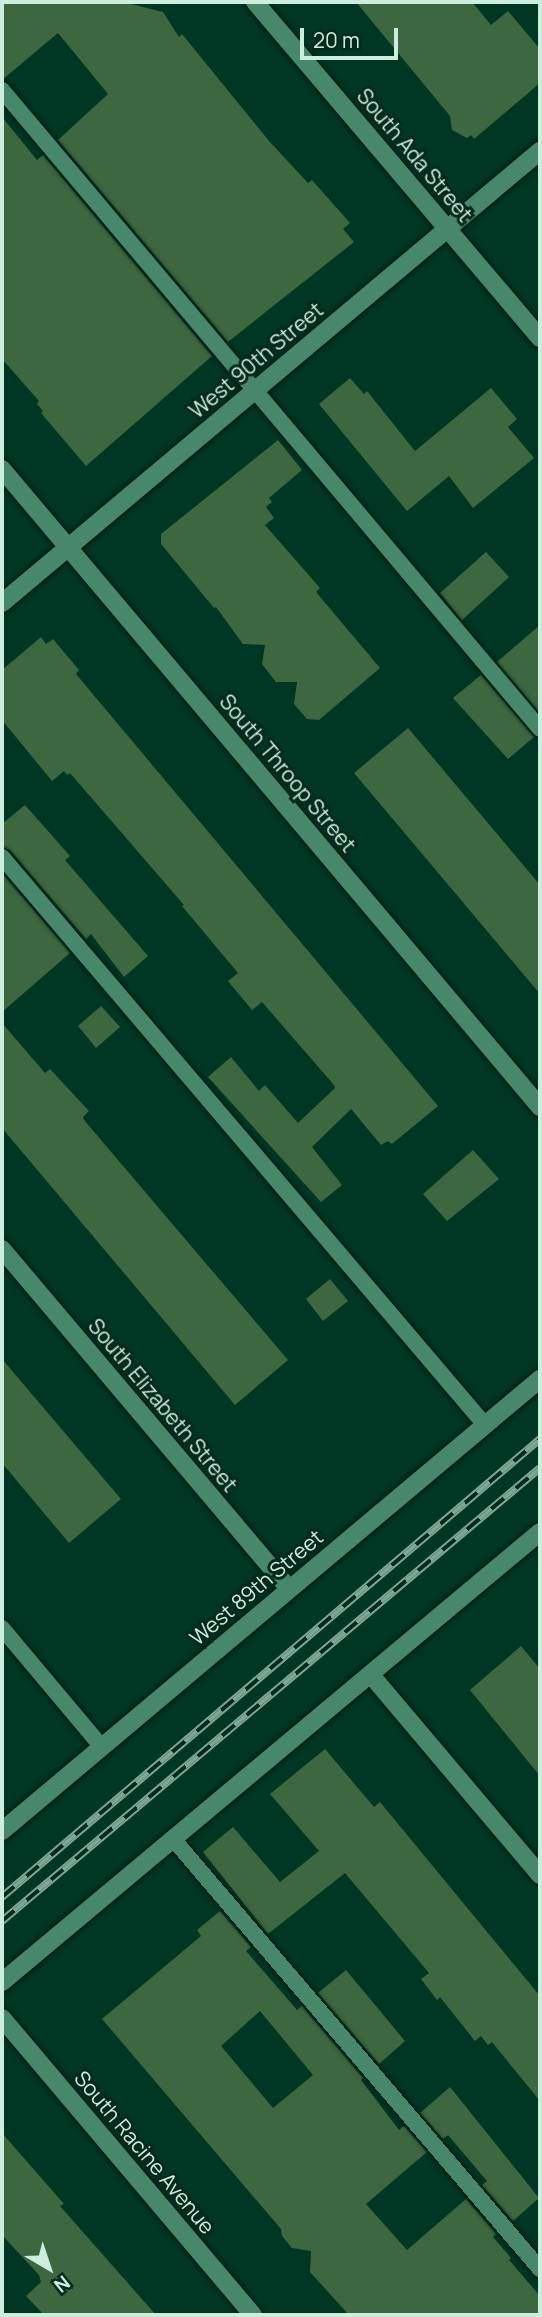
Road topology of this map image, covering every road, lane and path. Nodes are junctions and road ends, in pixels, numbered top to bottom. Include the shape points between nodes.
1 (255, 2) edge
2 (2, 90) edge
3 (540, 151) edge
4 (448, 229) junction
5 (540, 338) edge
6 (255, 390) junction
7 (2, 468) edge
8 (68, 547) junction
9 (2, 603) edge
10 (540, 729) edge
11 (2, 857) edge
12 (540, 1107) edge
13 (2, 1249) edge
14 (540, 1379) edge
15 (485, 1425) junction
16 (540, 1532) edge
17 (289, 1589) junction
18 (2, 1628) edge
19 (371, 1675) junction
20 (102, 1747) junction
21 (2, 1831) edge
22 (174, 1840) junction
23 (540, 1875) edge
24 (2, 1982) edge
25 (2, 2018) edge
26 (540, 2269) edge
27 (253, 2315) edge

1 - 4 street, South Ada Street
2 - 6 lane
3 - 4 street, West 90th Street
4 - 5 street, South Ada Street
4 - 6 street, West 90th Street
6 - 8 street, West 90th Street
6 - 10 lane
7 - 8 street, South Throop Street
8 - 9 street, West 90th Street
8 - 12 street, South Throop Street
11 - 15 lane
13 - 17 street, South Elizabeth Street
14 - 15 street, West 89th Street
15 - 17 street, West 89th Street
16 - 19 street
17 - 20 street, West 89th Street
18 - 20 lane
19 - 22 street
19 - 23 street
20 - 21 street, West 89th Street
22 - 24 street
22 - 26 lane
25 - 27 street, South Racine Avenue

